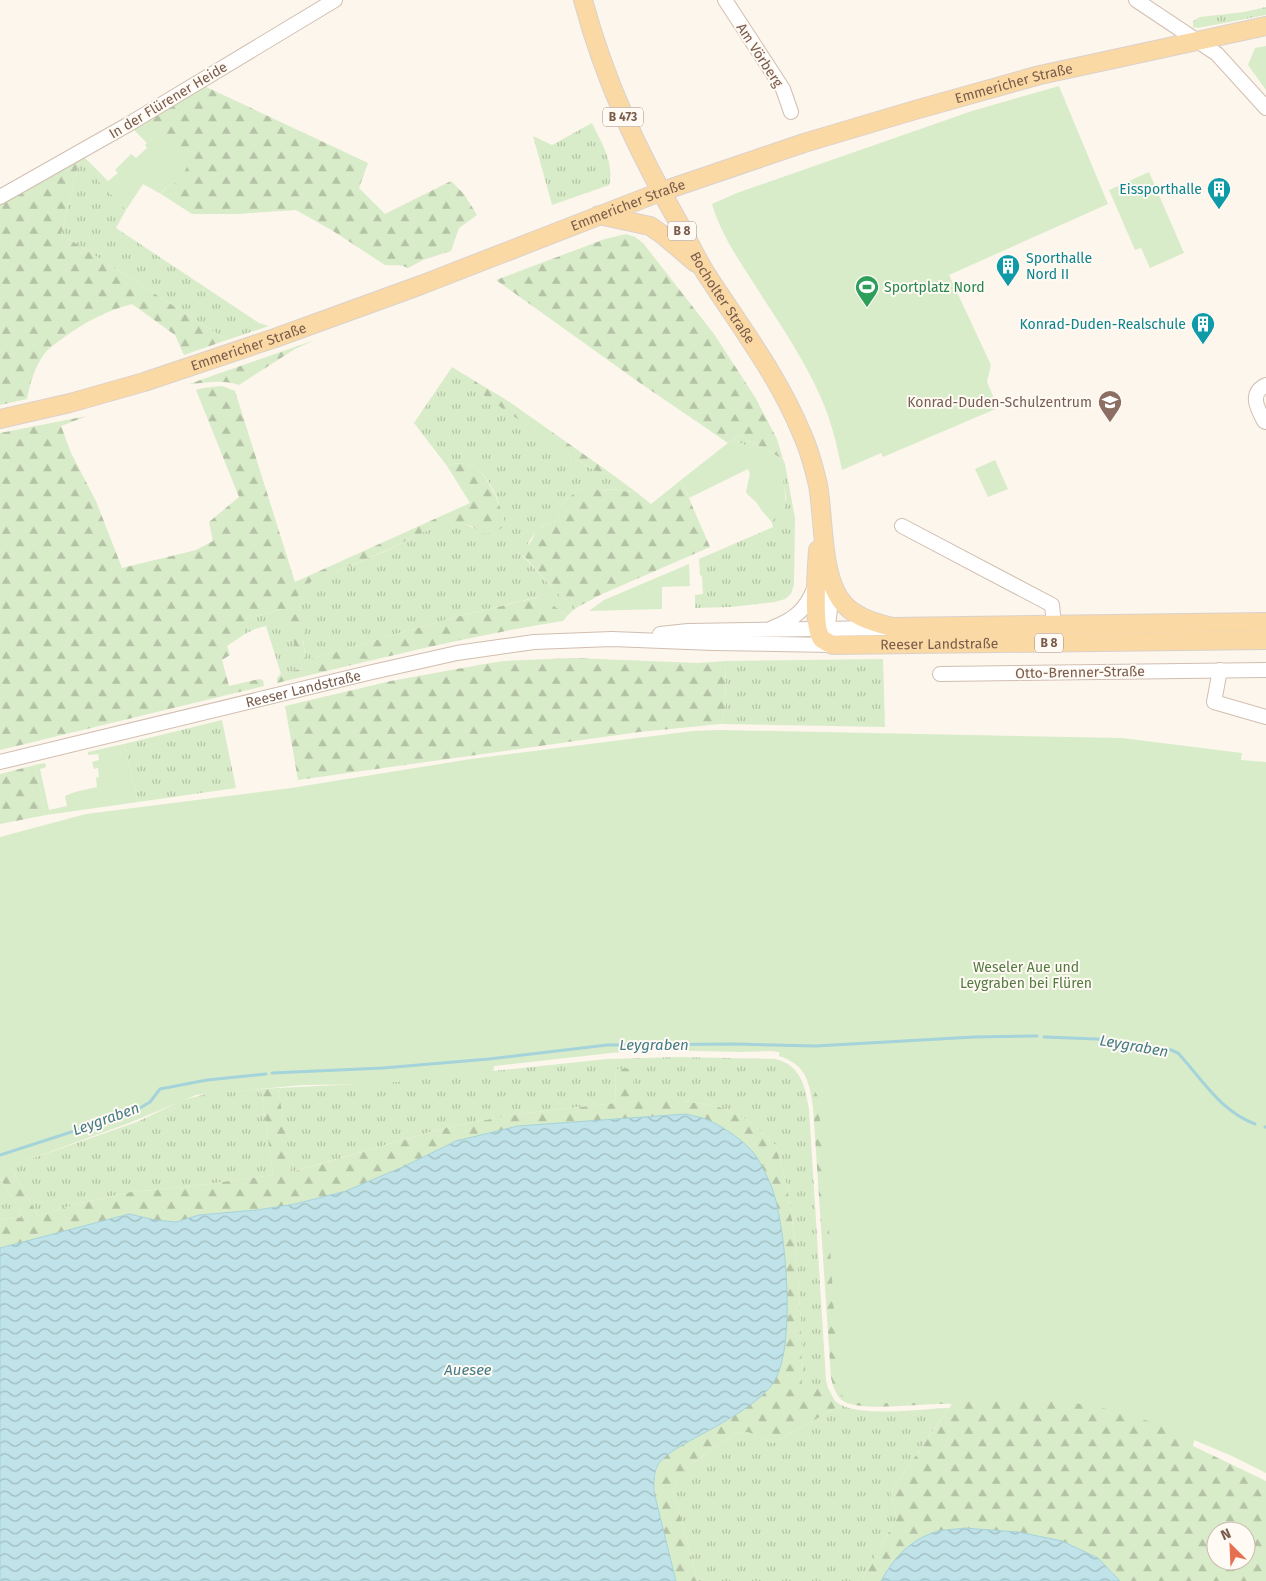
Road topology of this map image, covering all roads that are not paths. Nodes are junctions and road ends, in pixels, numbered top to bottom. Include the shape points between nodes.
1 (335, 0) edge
2 (583, 0) edge
3 (724, 0) edge
4 (1136, 0) edge
5 (1266, 26) edge
6 (1197, 41) junction
7 (1266, 108) edge
8 (791, 112) dead end
9 (660, 192) junction
10 (0, 197) edge
11 (599, 215) junction
12 (704, 270) junction
13 (1266, 385) edge
14 (0, 419) edge
15 (1266, 422) edge
16 (902, 526) dead end
17 (823, 581) junction
18 (1266, 622) edge
19 (1054, 625) junction
20 (892, 627) junction
21 (764, 631) junction
22 (823, 637) junction
23 (612, 639) junction
24 (1266, 640) edge
25 (1220, 670) junction
26 (1266, 670) edge
27 (940, 674) dead end
28 (1266, 717) edge
29 (0, 762) edge

1 - 10 street, In der Flürener Heide
2 - 9 main road, Bocholter Straße / B 473 via 613,94
3 - 8 street, Am Vörberg via 783,89
4 - 6 street
5 - 6 main road, Emmericher Straße
6 - 7 street via 1217,54
6 - 9 main road, Emmericher Straße via 1031,77 804,143
9 - 11 main road, Emmericher Straße
9 - 12 main road, Bocholter Straße / B 8
11 - 12 main road via 650,226
11 - 14 main road, Emmericher Straße via 275,338 144,382
12 - 17 main road, Bocholter Straße / B 8 via 782,389 803,435 818,484
13 - 15 street via 1257,391 1255,402
16 - 19 street via 1052,605
17 - 20 main road, B 8 via 850,610
17 - 21 street via 800,612 785,623
17 - 22 main road, Bocholter Straße / B 8
18 - 19 main road, Reeser Landstraße / B 8
19 - 20 main road, Reeser Landstraße / B 8
20 - 22 street, Reeser Landstraße / B 8
21 - 22 street, Reeser Landstraße
21 - 23 street, Reeser Landstraße via 688,631
22 - 23 street, Reeser Landstraße via 712,643
22 - 24 main road, Reeser Landstraße / B 8
23 - 29 street, Reeser Landstraße via 534,642 456,653
25 - 26 street, Otto-Brenner-Straße
25 - 27 street, Otto-Brenner-Straße
25 - 28 street via 1214,702

